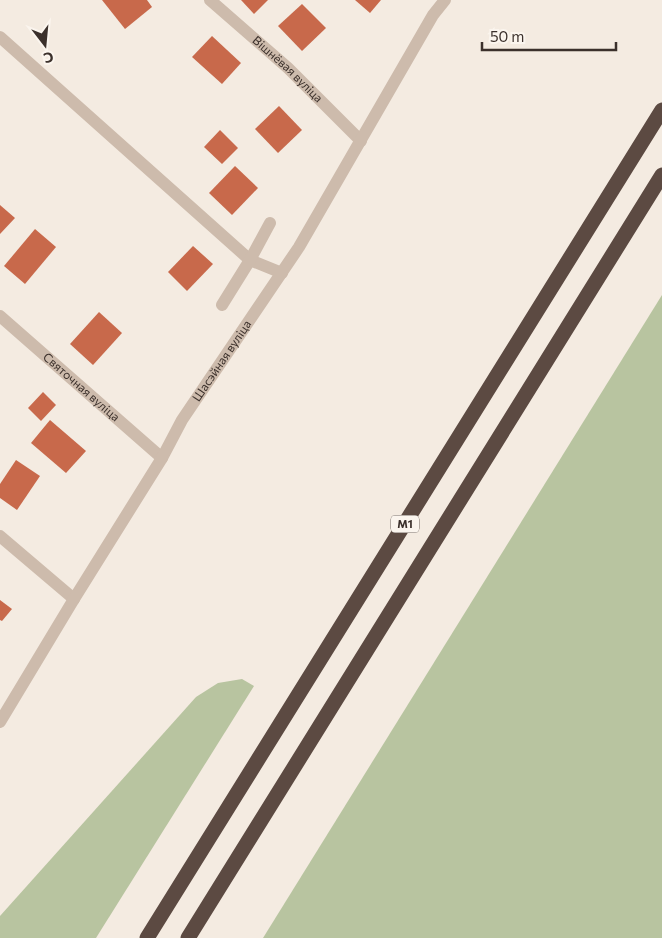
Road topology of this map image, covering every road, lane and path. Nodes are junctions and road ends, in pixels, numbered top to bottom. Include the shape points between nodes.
1 (210, 0) edge
2 (445, 0) edge
3 (0, 37) edge
4 (662, 110) edge
5 (361, 141) junction
6 (662, 175) edge
7 (270, 223) dead end
8 (250, 260) junction
9 (282, 273) junction
10 (222, 305) dead end
11 (0, 316) edge
12 (162, 458) junction
13 (0, 536) edge
14 (74, 599) junction
15 (0, 722) edge
16 (147, 938) edge
17 (188, 938) edge

1 - 5 street, Вішнёвая вуліца via 288,68
2 - 5 street, Шасэйная вуліца
3 - 8 street
4 - 16 highway, М1
5 - 9 street, Шасэйная вуліца
6 - 17 highway, М1
7 - 8 street
8 - 9 street
8 - 10 street
9 - 12 street, Шасэйная вуліца via 182,420
11 - 12 street, Святочная вуліца
12 - 14 street, Шасэйная вуліца
13 - 14 street
14 - 15 street, Шасэйная вуліца

